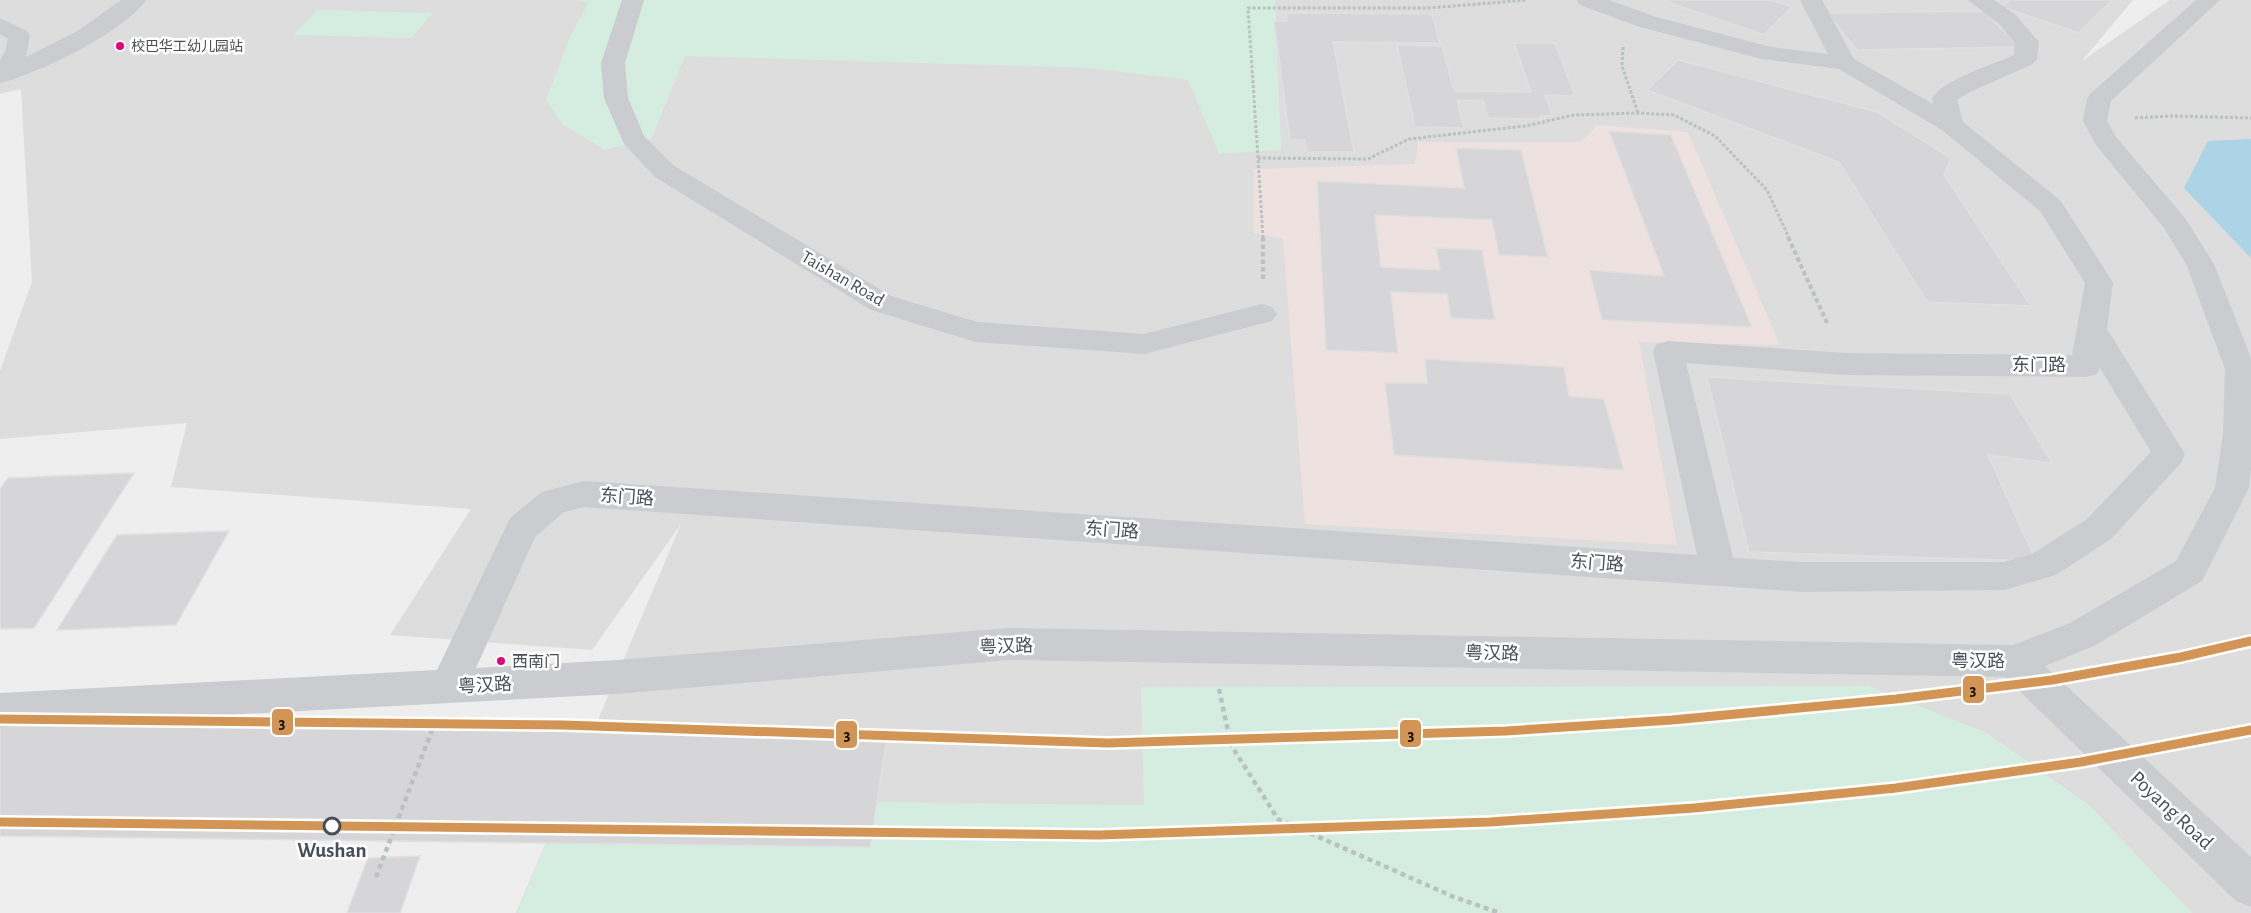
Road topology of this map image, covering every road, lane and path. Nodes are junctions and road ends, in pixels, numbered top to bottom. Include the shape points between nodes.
1 (135, 0) edge
2 (633, 0) edge
3 (1527, 0) edge
4 (1588, 0) edge
5 (1810, 0) edge
6 (1959, 0) edge
7 (1964, 0) edge
8 (1979, 0) edge
9 (2209, 0) edge
10 (0, 25) edge
11 (1845, 63) junction
12 (1622, 66) dead end
13 (0, 72) edge
14 (0, 76) edge
15 (1638, 113) junction
16 (2251, 118) edge
17 (2095, 121) junction
18 (1950, 125) junction
19 (1258, 158) junction
20 (1262, 314) joint
21 (2092, 329) junction
22 (1846, 364) junction
23 (1718, 571) junction
24 (1211, 648) junction
25 (2014, 661) junction
26 (448, 687) junction
27 (0, 710) edge
28 (376, 878) dead end
29 (2251, 886) edge
30 (1500, 913) edge

1 - 14 street via 106,24 50,57
2 - 20 street, Taishan Road via 613,63 616,98 633,139 664,171 881,303 976,332 1144,344
3 - 19 path via 1428,8 1248,8
4 - 11 street via 1648,22 1770,54
5 - 11 street
6 - 7 street
8 - 18 street via 2007,19 2027,42 2025,59 1944,98
9 - 17 street via 2099,99
10 - 13 street via 19,36 20,49
11 - 18 street, 东门路
12 - 15 path
15 - 19 path via 1574,115 1526,126 1409,139 1368,159
15 - 22 path via 1674,115 1715,136 1767,190
16 - 17 path via 2171,116
17 - 25 street via 2105,140 2175,224 2200,264 2240,369 2239,434 2232,488 2189,571 2083,634
18 - 21 street, 东门路 via 2050,206 2099,283
19 - 20 path
21 - 22 street, 东门路 via 2086,366
21 - 23 street via 2169,454 2098,529 2062,553 2043,565 2004,576 1804,577
22 - 23 street, 东门路 via 1668,351
23 - 26 street, 东门路 via 584,494 554,501 522,528
24 - 25 street, 粤汉路
24 - 26 street, 粤汉路 via 1009,644
24 - 30 path via 1231,745 1278,819 1454,897
25 - 29 street, Poyang Road
26 - 27 street, 粤汉路
26 - 28 path

